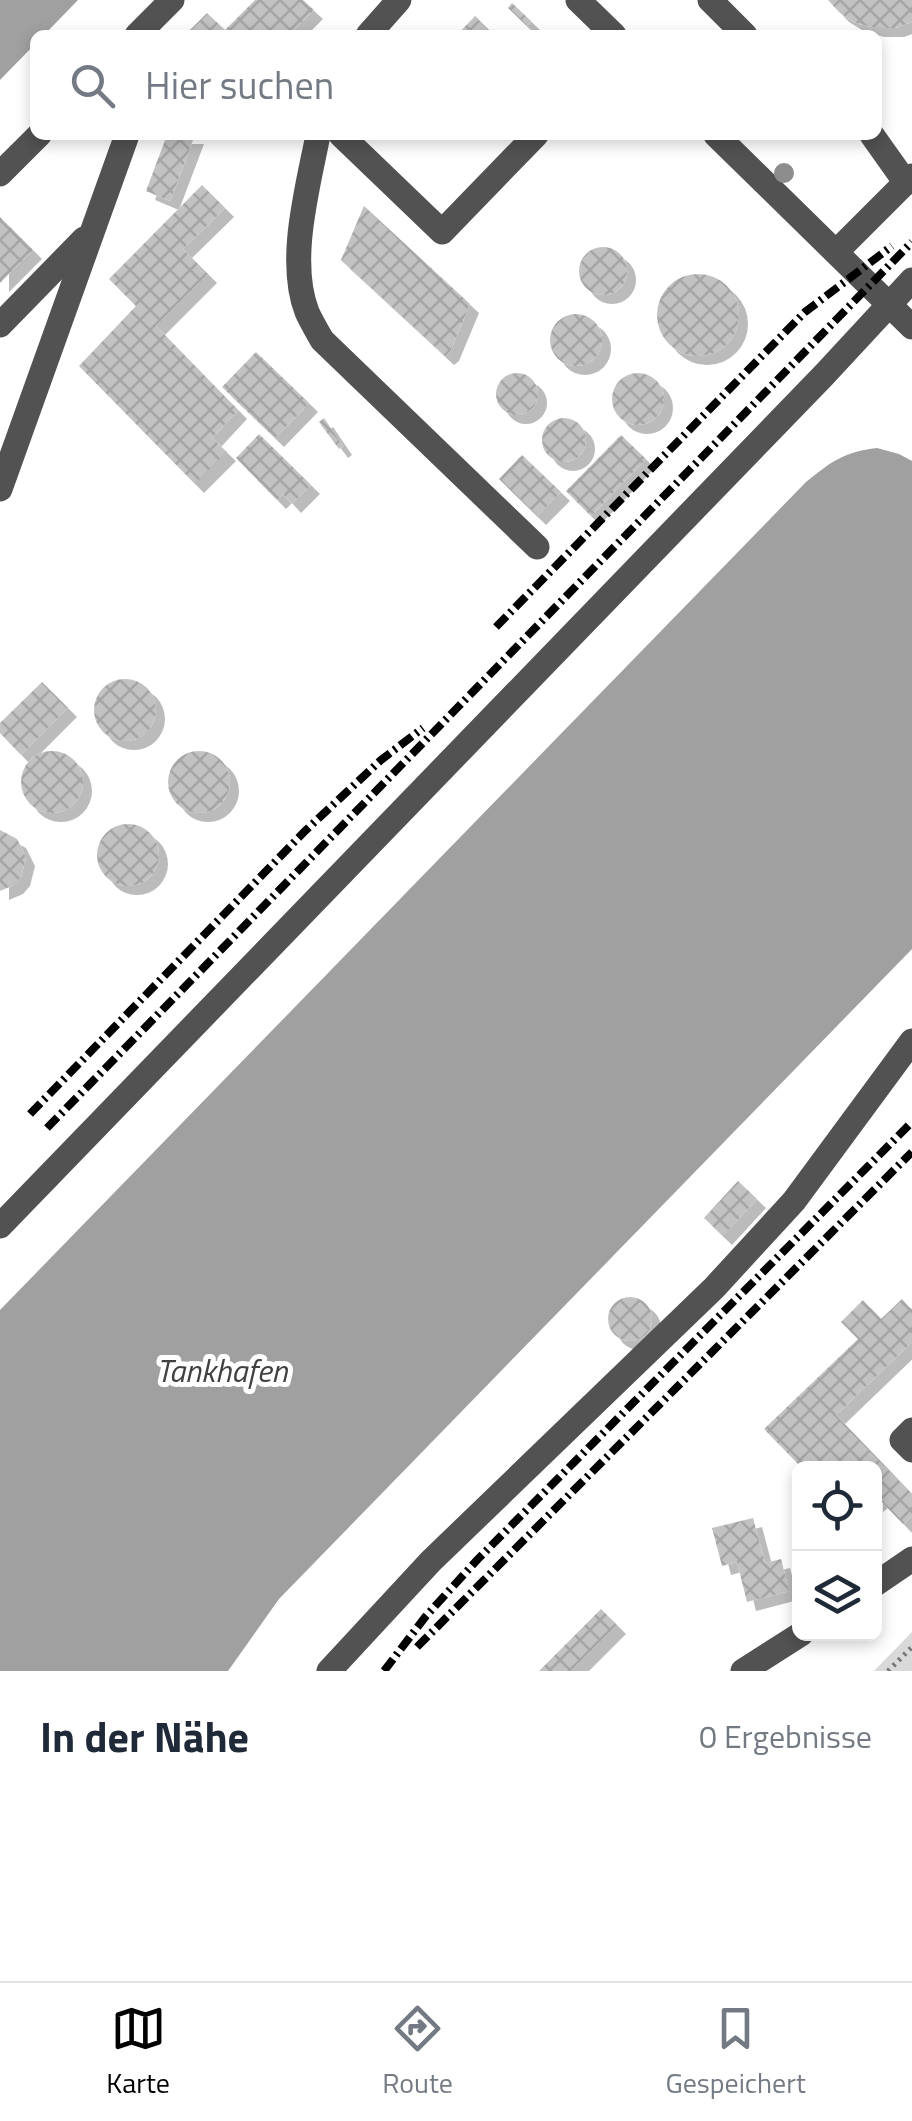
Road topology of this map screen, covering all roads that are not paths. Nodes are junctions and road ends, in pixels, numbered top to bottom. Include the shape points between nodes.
1 (174, 0) edge
2 (399, 0) edge
3 (578, 0) edge
4 (710, 0) edge
5 (142, 30) edge
6 (165, 30) edge
7 (372, 30) edge
8 (609, 30) edge
9 (740, 30) edge
10 (34, 140) edge
11 (125, 140) edge
12 (317, 140) edge
13 (346, 140) edge
14 (531, 140) edge
15 (721, 140) edge
16 (876, 140) edge
17 (0, 174) edge
18 (909, 180) edge
19 (91, 232) junction
20 (836, 252) junction
21 (912, 280) edge
22 (889, 304) junction
23 (0, 325) edge
24 (912, 327) edge
25 (0, 489) edge
26 (537, 547) dead end
27 (912, 1041) edge
28 (0, 1226) edge
29 (912, 1430) edge
30 (912, 1450) edge
31 (912, 1560) edge
32 (882, 1581) edge
33 (792, 1639) edge
34 (329, 1671) edge
35 (743, 1671) edge

1 - 5 street
1 - 6 street
2 - 7 street
3 - 8 street
4 - 9 street
10 - 17 street
11 - 19 street
12 - 26 street via 299,273 306,310 322,340
13 - 14 street via 442,232
15 - 20 street
16 - 18 street
18 - 20 street
19 - 23 street
19 - 25 street
20 - 22 street
21 - 22 street
22 - 24 street
22 - 28 street
27 - 34 street via 794,1202
29 - 30 street via 902,1440
31 - 32 street
33 - 35 street

